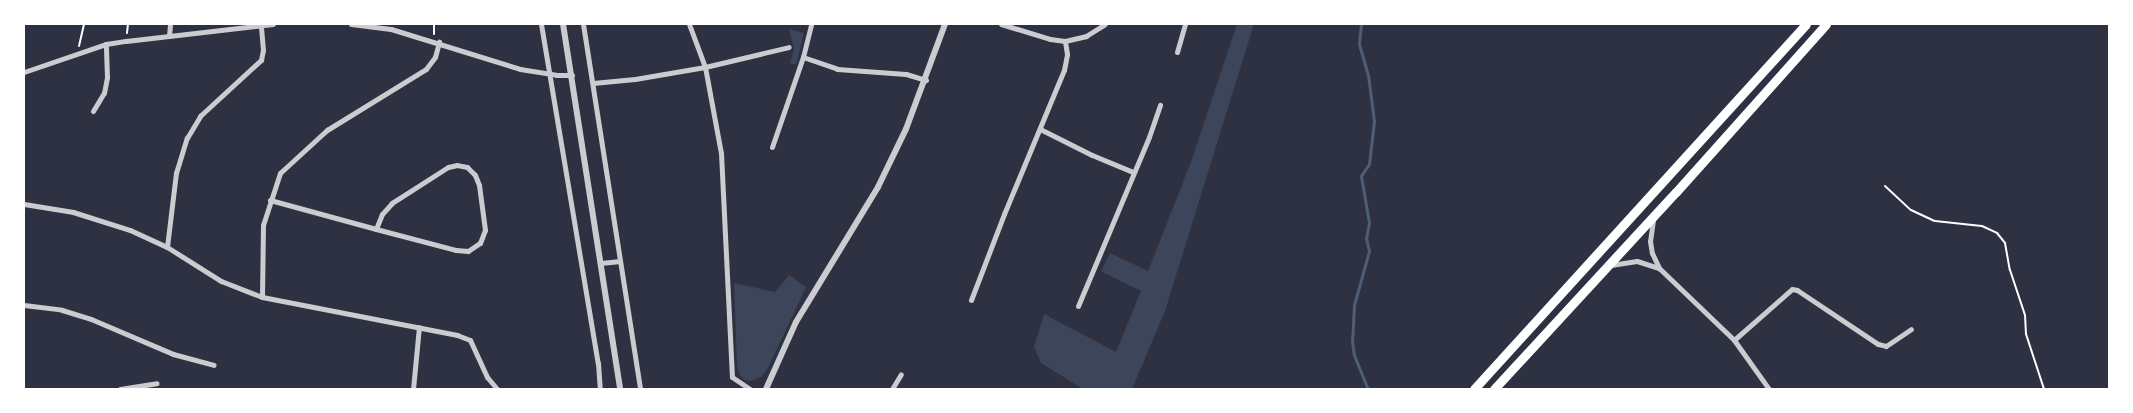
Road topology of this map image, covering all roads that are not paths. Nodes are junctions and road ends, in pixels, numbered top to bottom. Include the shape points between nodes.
1 (170, 24) edge
2 (272, 24) edge
3 (351, 24) edge
4 (541, 24) edge
5 (563, 24) edge
6 (583, 24) edge
7 (689, 24) edge
8 (811, 24) edge
9 (944, 24) edge
10 (1000, 24) edge
11 (1105, 24) edge
12 (1185, 24) edge
13 (1806, 24) edge
14 (1826, 24) edge
15 (261, 25) junction
16 (392, 27) edge
17 (169, 36) junction
18 (1065, 41) junction
19 (439, 42) junction
20 (106, 44) junction
21 (789, 47) dead end
22 (779, 50) junction
23 (1177, 52) dead end
24 (781, 56) dead end
25 (803, 57) junction
26 (705, 67) junction
27 (24, 72) edge
28 (548, 74) junction
29 (572, 75) junction
30 (926, 80) junction
31 (593, 83) junction
32 (1160, 105) dead end
33 (93, 110) dead end
34 (1040, 128) junction
35 (772, 147) dead end
36 (1133, 172) junction
37 (270, 200) junction
38 (24, 204) edge
39 (1653, 216) junction
40 (376, 229) junction
41 (167, 247) junction
42 (620, 261) junction
43 (601, 263) junction
44 (1608, 266) junction
45 (1659, 268) junction
46 (262, 297) junction
47 (971, 300) dead end
48 (24, 305) edge
49 (1078, 306) dead end
50 (419, 327) junction
51 (1911, 329) dead end
52 (1734, 340) junction
53 (214, 365) dead end
54 (901, 374) dead end
55 (157, 383) dead end
56 (893, 388) edge
57 (120, 389) edge
58 (413, 389) edge
59 (498, 389) edge
60 (600, 389) edge
61 (620, 389) edge
62 (640, 389) edge
63 (750, 389) edge
64 (766, 389) edge
65 (900, 389) edge
66 (1474, 389) edge
67 (1494, 389) edge
68 (1769, 389) edge

1 - 17 street
2 - 15 street
3 - 16 street
4 - 28 street
5 - 29 street
6 - 31 street
7 - 26 street
8 - 25 street
9 - 30 street
10 - 18 street
11 - 18 street via 1086,36
12 - 23 street
13 - 66 highway
14 - 39 highway
15 - 17 street
15 - 41 street via 261,60 200,116 187,138 176,173
16 - 19 street
17 - 20 street
18 - 34 street via 1064,70
19 - 28 street via 520,69
19 - 37 street via 435,57 426,69 327,130 280,173
20 - 27 street
20 - 33 street via 104,93
21 - 22 street
22 - 24 street
22 - 26 street
25 - 30 street via 837,69 906,74
25 - 35 street
26 - 31 street
26 - 63 street via 721,153 732,377
28 - 29 street
28 - 60 street
29 - 43 street
30 - 64 street via 878,187 796,322
31 - 42 street
32 - 36 street
34 - 36 street via 1092,156
34 - 47 street
36 - 49 street
37 - 40 street
37 - 46 street via 263,225
38 - 41 street via 73,212 130,230
39 - 44 highway
39 - 45 street via 1650,241
40 - 40 street via 468,251 480,243 485,230 475,175 467,167 457,164 448,167 392,203 382,214
41 - 46 street via 221,281
42 - 43 street
42 - 62 street
43 - 61 street
44 - 45 street via 1637,261
44 - 67 highway
45 - 52 street
46 - 50 street
48 - 53 street via 91,318 173,354
50 - 58 street
50 - 59 street via 470,340 487,377
51 - 52 street via 1886,346 1878,344 1792,289
52 - 68 street
54 - 56 street
55 - 57 street
56 - 65 street

